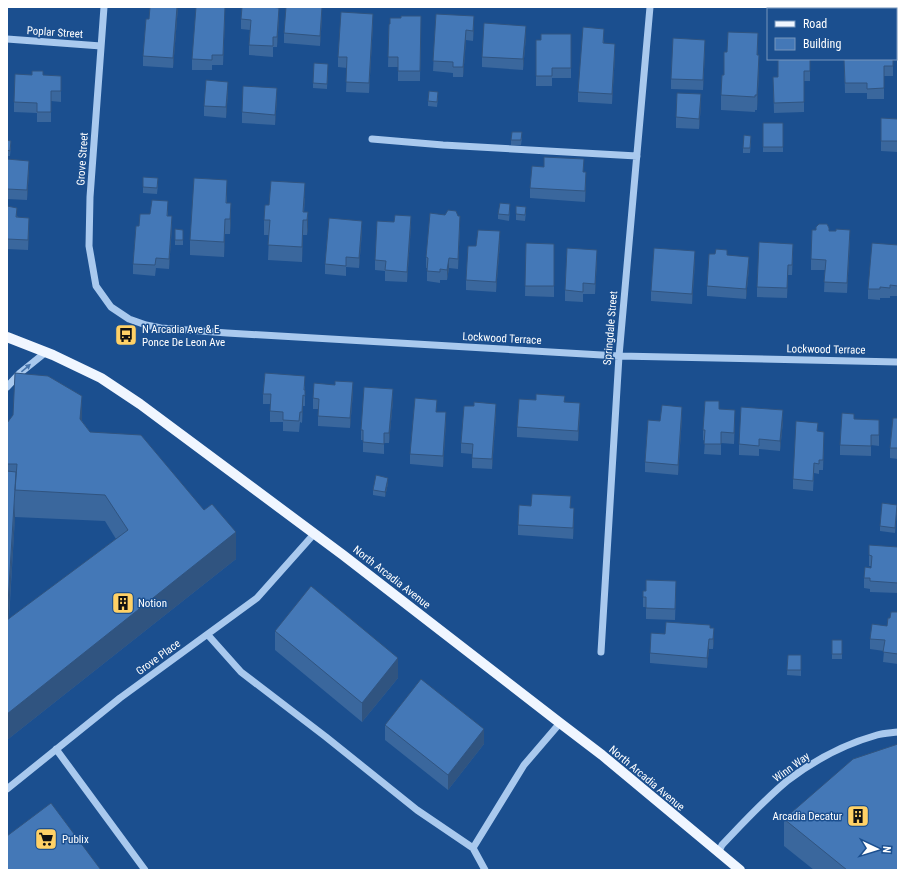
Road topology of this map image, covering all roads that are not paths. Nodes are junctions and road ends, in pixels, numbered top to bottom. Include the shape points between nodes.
1 (104, 7) edge
2 (650, 7) edge
3 (7, 39) edge
4 (101, 46) junction
5 (372, 138) dead end
6 (637, 156) junction
7 (111, 307) joint
8 (7, 337) edge
9 (46, 352) junction
10 (619, 356) junction
11 (898, 362) edge
12 (7, 386) edge
13 (314, 534) junction
14 (208, 634) junction
15 (601, 652) dead end
16 (560, 723) junction
17 (898, 732) edge
18 (56, 749) junction
19 (7, 789) edge
20 (473, 848) junction
21 (718, 853) junction
22 (145, 870) edge
23 (485, 870) edge
24 (740, 870) edge

1 - 4 street, Grove Street
2 - 6 street, Springdale Street
3 - 4 street, Poplar Street
4 - 7 street, Grove Street via 89,246 96,286
5 - 6 street via 443,145
6 - 10 street, Springdale Street
7 - 10 street, Lockwood Terrace via 129,319 161,328
8 - 9 main road, North Arcadia Avenue
12 -> 9 street
9 - 13 main road, North Arcadia Avenue via 101,378 140,404
10 - 11 street, Lockwood Terrace
10 - 15 street, Springdale Street
13 - 14 street, Grove Place via 257,598
13 - 16 main road, North Arcadia Avenue
14 - 18 street, Grove Place via 120,698
14 - 20 street via 241,672 417,810
16 - 20 street via 524,765
16 - 21 main road, North Arcadia Avenue
17 - 21 street, Winn Way via 878,735 844,747 810,765 768,799 722,845
18 - 19 street, Grove Place
18 - 22 street
20 - 23 street
21 - 24 main road, North Arcadia Avenue

